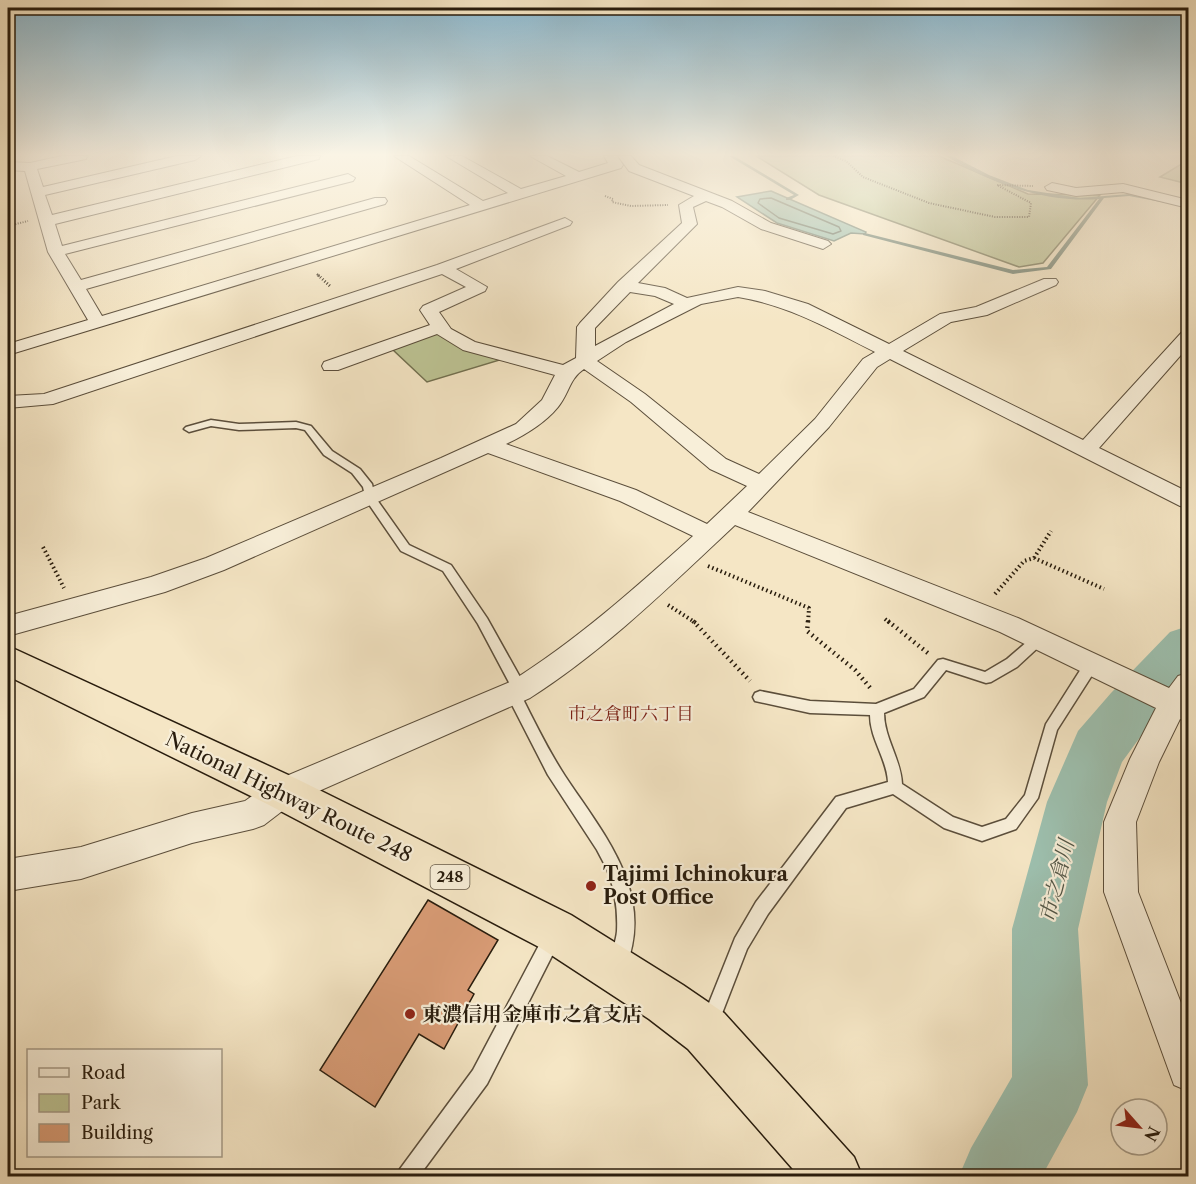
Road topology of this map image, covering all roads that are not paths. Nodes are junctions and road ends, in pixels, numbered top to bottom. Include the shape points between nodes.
1 (44, 211) edge
2 (91, 211) edge
3 (236, 211) edge
4 (376, 211) edge
5 (394, 211) edge
6 (465, 211) edge
7 (687, 211) edge
8 (740, 211) edge
9 (47, 221) junction
10 (565, 222) dead end
11 (416, 227) junction
12 (824, 244) dead end
13 (56, 252) junction
14 (443, 268) junction
15 (1050, 282) dead end
16 (78, 286) junction
17 (624, 286) junction
18 (687, 304) junction
19 (98, 323) junction
20 (441, 327) junction
21 (1188, 336) edge
22 (8, 350) edge
23 (887, 351) junction
24 (585, 361) junction
25 (331, 366) dead end
26 (566, 372) junction
27 (8, 402) edge
28 (189, 429) dead end
29 (486, 444) junction
30 (1086, 450) junction
31 (762, 484) junction
32 (370, 497) junction
33 (1188, 501) edge
34 (732, 514) junction
35 (709, 535) junction
36 (8, 626) edge
37 (1039, 639) junction
38 (8, 660) edge
39 (1098, 668) junction
40 (516, 691) junction
41 (760, 697) road end
42 (1184, 699) edge
43 (882, 708) junction
44 (895, 787) junction
45 (284, 792) junction
46 (8, 875) edge
47 (555, 931) junction
48 (616, 970) junction
49 (706, 1031) junction
50 (1188, 1071) edge
51 (407, 1176) edge
52 (835, 1176) edge

1 - 9 street
2 - 9 street
3 - 13 street
4 - 16 street
5 - 11 street
6 - 11 street
7 - 17 street via 690,224
8 - 12 street via 766,226
9 - 13 street
10 - 14 street
11 - 19 street
13 - 16 street
14 - 20 street via 479,287 429,310
14 - 27 street via 46,400
15 - 23 street via 981,311 946,318
16 - 19 street
17 - 18 street via 659,292
17 - 24 street via 586,327
18 - 23 street via 718,294 765,296 802,308
18 - 24 street via 620,338
19 - 22 street
20 - 25 street
20 - 26 street via 469,346
21 - 30 street
23 - 30 street
23 - 31 street via 870,363 822,423
24 - 26 street
24 - 31 street via 638,398 718,464
26 - 29 street via 550,403 523,428
28 - 32 lane via 211,423 308,428 328,453 356,471 368,486
29 - 32 street
29 - 35 street via 678,517
30 - 33 street
31 - 34 street
32 - 36 street via 216,564
32 - 40 lane via 405,548 447,568 483,621
34 - 35 street
34 - 37 street
35 - 40 street via 555,668
37 - 39 street
37 - 43 lane via 1012,663 986,678 943,664 919,693
38 - 45 highway, National Highway Route 248 / 248
39 - 42 street
39 - 44 lane via 1051,728 1031,798 1011,824 982,834 949,823
40 - 45 street
40 - 48 lane via 559,780 601,840 625,891 626,941
41 - 43 lane via 810,707
42 - 50 street via 1144,759 1120,822 1121,892
43 - 44 lane via 876,724 896,776
44 - 49 lane via 841,802 762,908 741,944
45 - 46 street via 253,814 192,828 81,863
45 - 47 highway, National Highway Route 248 / 248
47 - 48 highway, National Highway Route 248 / 248
47 - 51 lane via 480,1077
48 - 49 highway, National Highway Route 248 / 248
49 - 52 highway, National Highway Route 248 / 248

